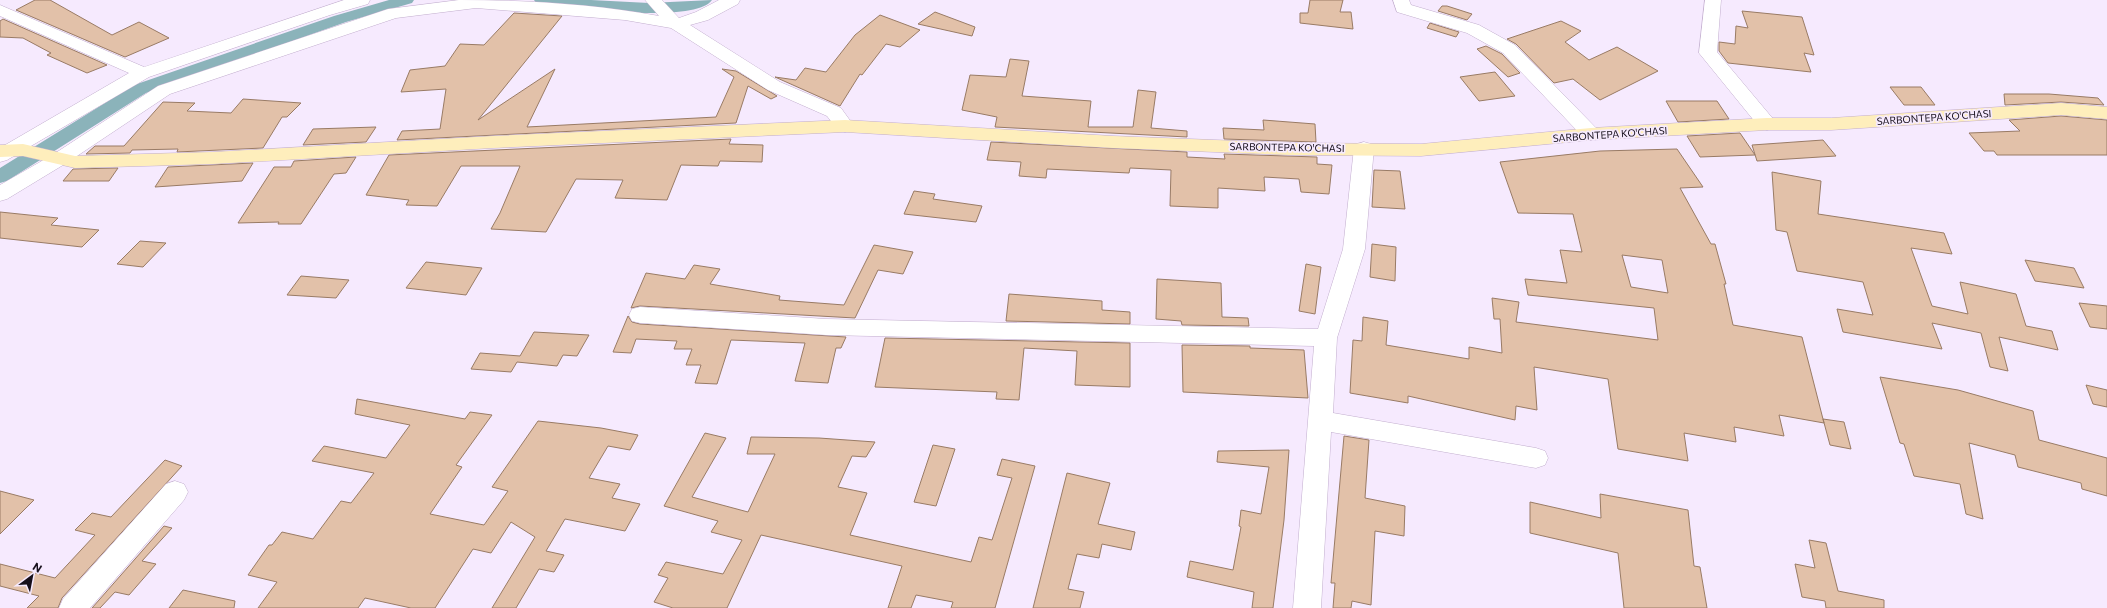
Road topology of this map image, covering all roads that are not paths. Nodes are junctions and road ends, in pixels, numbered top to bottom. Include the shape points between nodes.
1 (307, 0) edge
2 (362, 0) edge
3 (653, 0) edge
4 (732, 0) edge
5 (1401, 0) edge
6 (1713, 0) edge
7 (0, 10) edge
8 (324, 11) junction
9 (673, 21) junction
10 (143, 73) junction
11 (2107, 113) edge
12 (1767, 124) junction
13 (845, 126) junction
14 (1591, 134) junction
15 (1364, 148) junction
16 (8, 152) edge
17 (58, 157) junction
18 (0, 194) edge
19 (640, 315) dead end
20 (1326, 338) junction
21 (1321, 421) junction
22 (1536, 458) dead end
23 (175, 492) dead end
24 (73, 608) edge
25 (1307, 608) edge

1 - 8 street
2 - 8 street
3 - 9 street
4 - 9 street via 702,16
5 - 14 street via 1403,8 1473,29 1509,49
6 - 12 street via 1708,53
7 - 10 street
8 - 10 street
9 - 13 street via 774,86 834,112
9 - 17 street via 476,3 394,13 164,90
10 - 16 street
11 - 12 street, SARBONTEPA KO'CHASI via 2061,109 1831,124
12 - 14 street, SARBONTEPA KO'CHASI
13 - 15 street, SARBONTEPA KO'CHASI via 1113,142 1291,149
13 - 17 street, SARBONTEPA KO'CHASI via 501,141 213,158 75,162
14 - 15 street, SARBONTEPA KO'CHASI via 1421,150
15 - 20 street via 1354,249
16 - 17 street, SARBONTEPA KO'CHASI
17 - 18 street
19 - 20 street via 826,328
20 - 21 street
21 - 22 street
21 - 25 street
23 - 24 street

